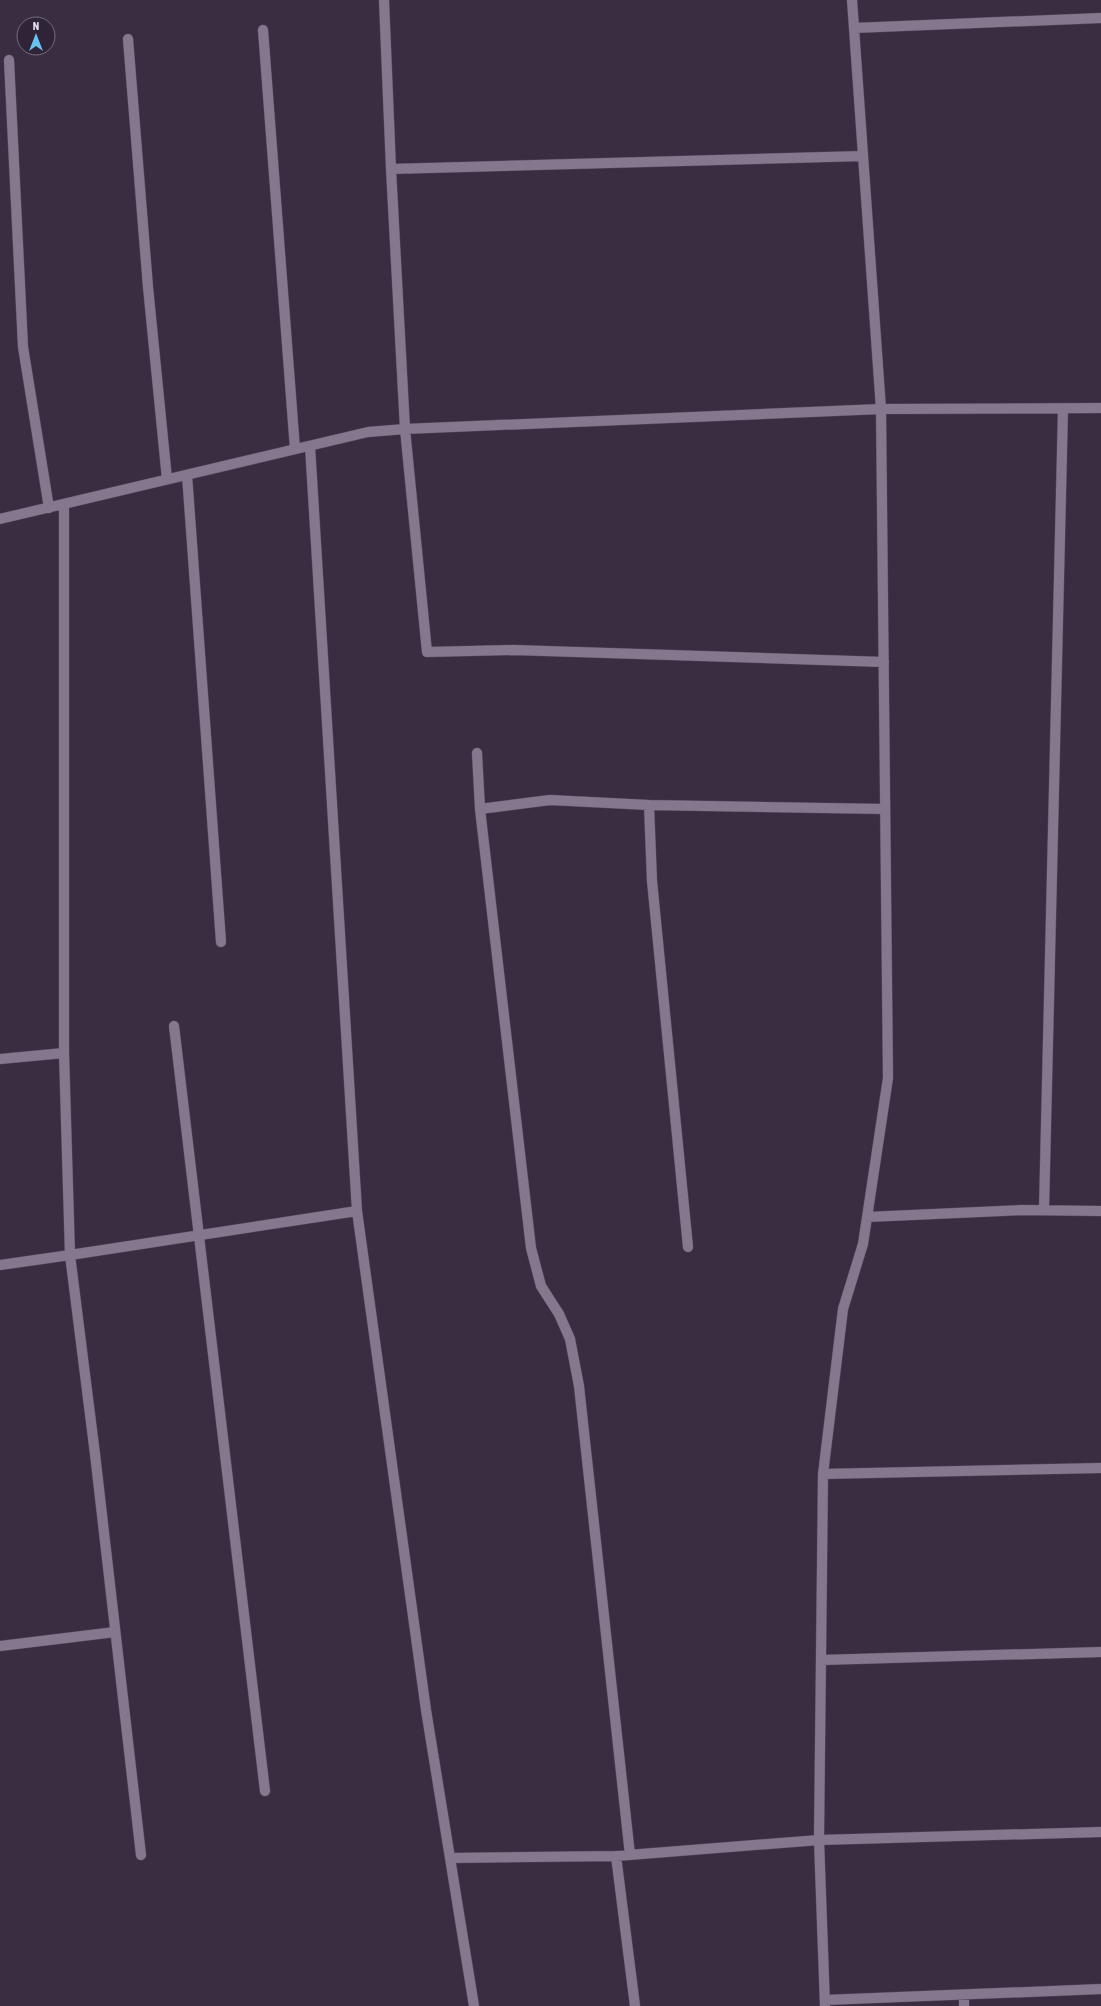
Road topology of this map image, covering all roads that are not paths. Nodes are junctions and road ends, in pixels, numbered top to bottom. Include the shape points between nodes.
1 (384, 0) edge
2 (852, 0) edge
3 (1101, 18) edge
4 (854, 28) junction
5 (263, 30) dead end
6 (128, 39) dead end
7 (9, 60) dead end
8 (863, 156) junction
9 (391, 169) junction
10 (1101, 408) edge
11 (881, 409) junction
12 (1063, 409) junction
13 (405, 429) junction
14 (310, 446) junction
15 (295, 449) junction
16 (187, 475) junction
17 (167, 479) junction
18 (64, 504) junction
19 (49, 508) junction
20 (0, 519) edge
21 (884, 662) junction
22 (477, 753) dead end
23 (649, 805) junction
24 (480, 809) junction
25 (885, 809) junction
26 (221, 942) dead end
27 (174, 1026) dead end
28 (64, 1053) junction
29 (0, 1059) edge
30 (1044, 1210) junction
31 (357, 1211) junction
32 (1101, 1211) edge
33 (867, 1217) junction
34 (200, 1235) junction
35 (688, 1247) dead end
36 (70, 1255) junction
37 (0, 1265) edge
38 (1101, 1468) edge
39 (823, 1474) junction
40 (115, 1632) junction
41 (0, 1646) edge
42 (1101, 1652) edge
43 (821, 1660) junction
44 (265, 1791) dead end
45 (1101, 1832) edge
46 (819, 1840) junction
47 (141, 1855) dead end
48 (630, 1855) junction
49 (616, 1856) junction
50 (450, 1858) junction
51 (1101, 1989) edge
52 (964, 1995) junction
53 (825, 2003) edge
54 (474, 2006) edge
55 (635, 2006) edge
56 (964, 2006) edge

1 - 9 street
2 - 4 street
3 - 4 street
4 - 8 street
5 - 15 street
6 - 17 street
7 - 19 street via 23,347
8 - 9 street
8 - 11 street
9 - 13 street
10 - 12 street
11 - 12 street
11 - 13 street
11 - 21 street
12 - 30 street
13 - 14 street via 368,432
13 - 21 street via 427,652 514,650
14 - 15 street
14 - 31 street
15 - 16 street
16 - 17 street
16 - 26 street
17 - 18 street
18 - 19 street
18 - 28 street
19 - 20 street
21 - 25 street
22 - 24 street
23 - 24 street via 550,800
23 - 25 street
23 - 35 street via 652,881
24 - 48 street via 531,1248 541,1286 559,1314 570,1339 579,1386
25 - 33 street via 888,1078
27 - 34 street
28 - 29 street
28 - 36 street
30 - 32 street
30 - 33 street
31 - 34 street
31 - 50 street via 426,1710
33 - 39 street via 863,1244 843,1309
34 - 36 street
34 - 44 street
36 - 37 street
36 - 40 street
38 - 39 street
39 - 43 street
40 - 41 street
40 - 47 street
42 - 43 street
43 - 46 street
45 - 46 street
46 - 48 street
46 - 53 street
48 - 49 street
49 - 50 street
49 - 55 street
50 - 54 street
51 - 52 street
52 - 53 street
52 - 56 street

